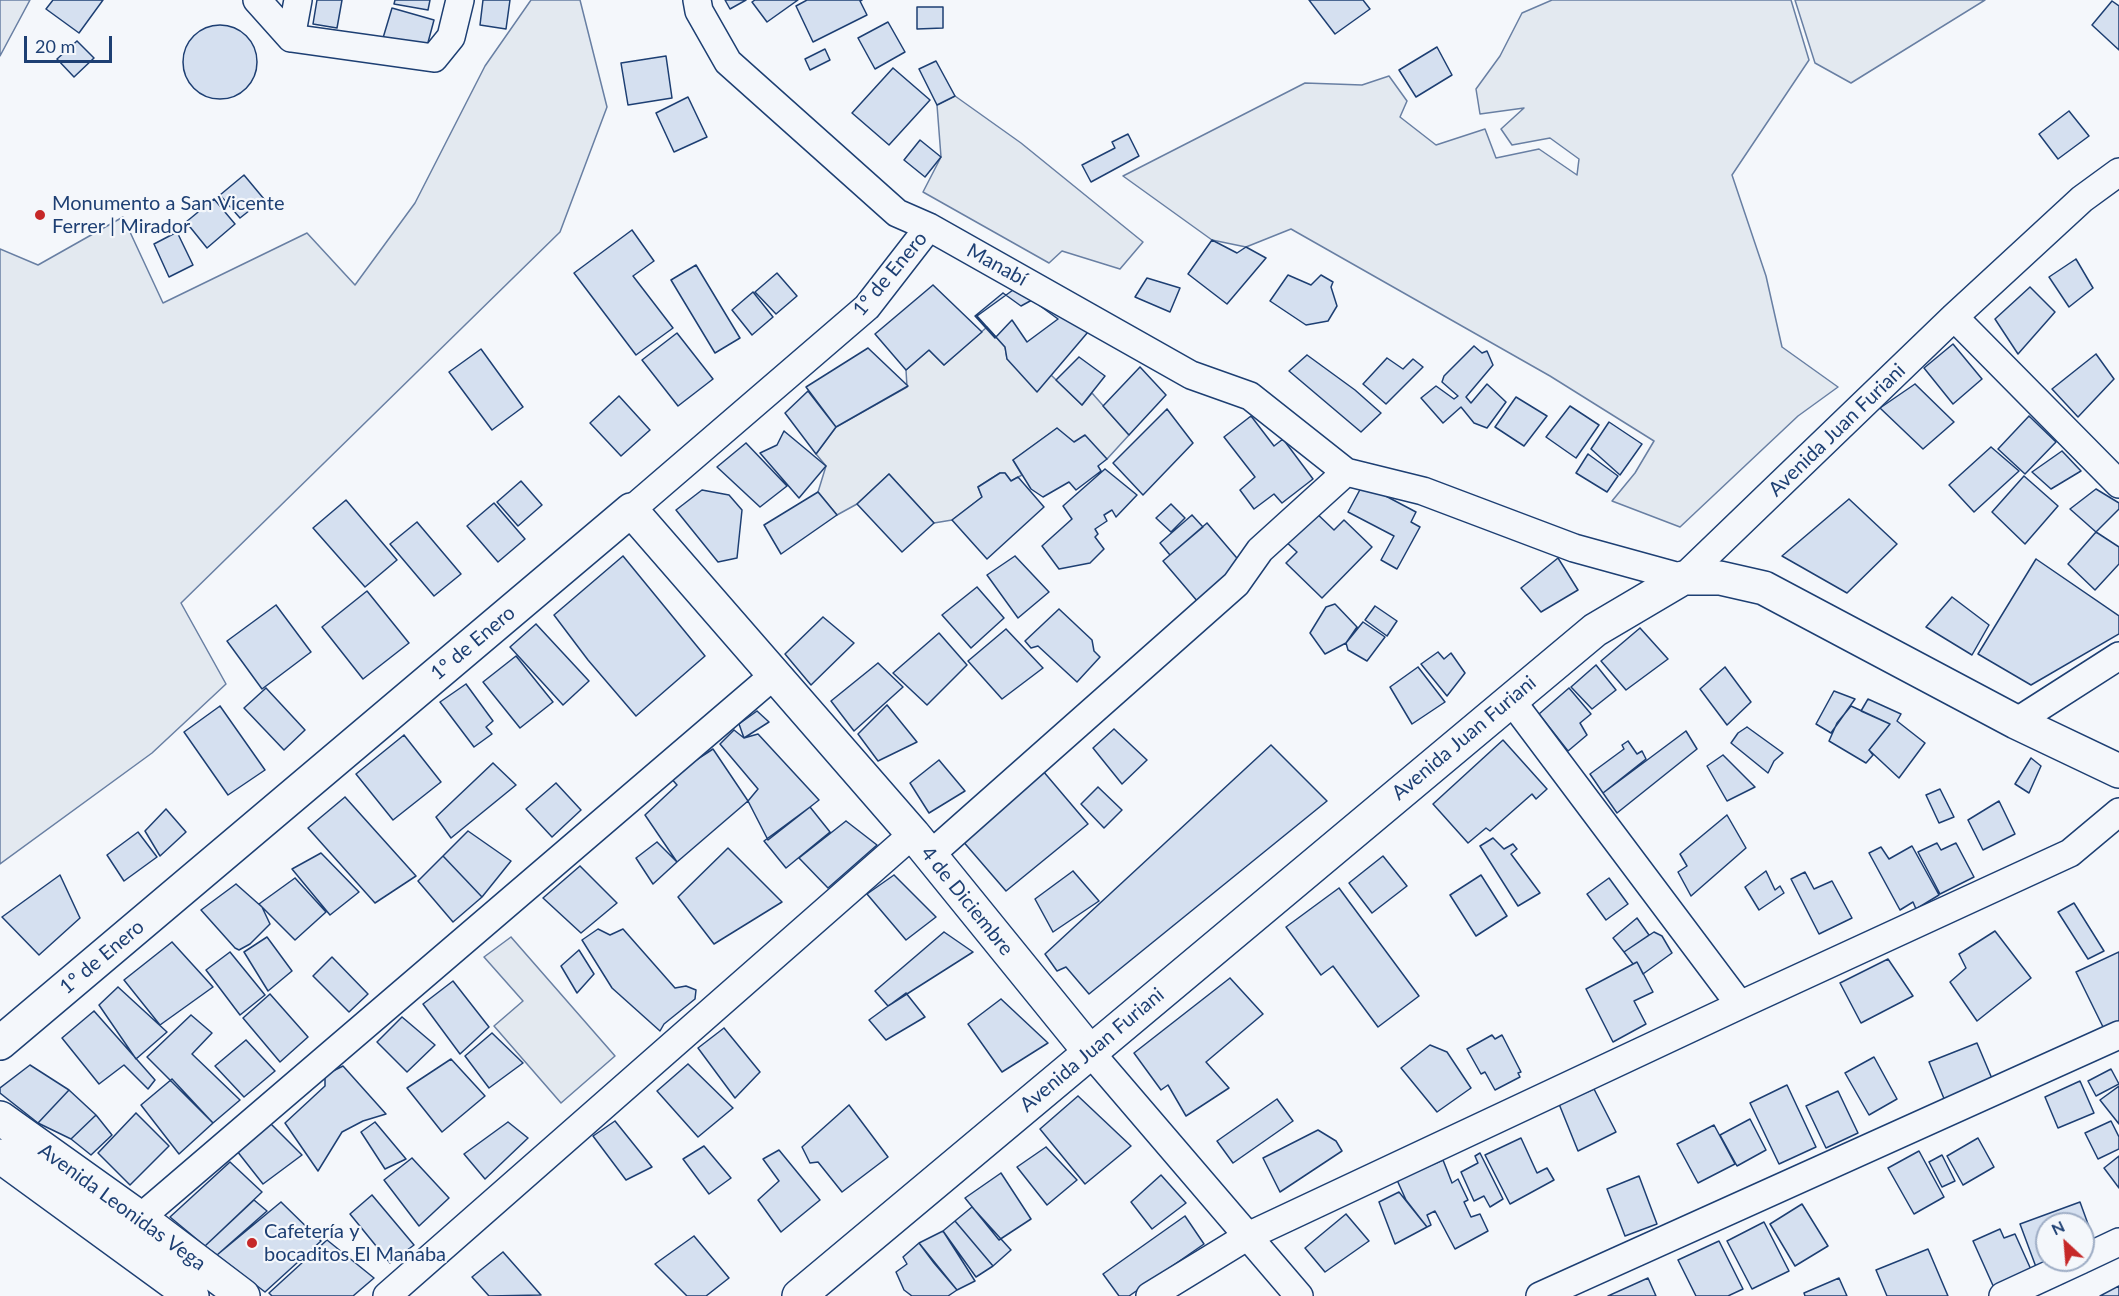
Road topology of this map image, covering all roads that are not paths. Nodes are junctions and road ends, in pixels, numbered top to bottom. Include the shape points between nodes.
1 (257, 0) edge
2 (298, 0) edge
3 (460, 0) edge
4 (697, 0) edge
5 (291, 38) junction
6 (2119, 172) edge
7 (929, 227) junction
8 (1954, 317) junction
9 (1346, 472) junction
10 (2119, 484) edge
11 (631, 510) junction
12 (1683, 578) junction
13 (2119, 656) edge
14 (773, 676) junction
15 (1511, 699) junction
16 (2016, 722) junction
17 (2119, 771) edge
18 (2119, 813) edge
19 (921, 844) junction
20 (1740, 1005) junction
21 (2119, 1035) edge
22 (0, 1043) edge
23 (1090, 1052) junction
24 (0, 1118) edge
25 (0, 1156) edge
26 (140, 1218) junction
27 (1248, 1236) junction
28 (2119, 1242) edge
29 (2095, 1253) edge
30 (2054, 1272) edge
31 (192, 1296) edge
32 (243, 1296) edge
33 (387, 1296) edge
34 (799, 1296) edge
35 (1150, 1296) edge
36 (1299, 1296) edge
37 (1540, 1296) edge
38 (2003, 1296) edge

1 - 5 street
2 - 5 street
3 - 5 street via 451,37 434,58
4 - 7 street, Manabí via 699,11 728,62 897,213
6 - 8 street, Avenida Juan Furiani via 2082,199
7 - 9 street, Manabí via 1191,375 1250,396
7 - 11 street, 1º de Enero via 867,307
8 - 10 street
8 - 12 street, Avenida Juan Furiani
9 - 12 street via 1423,491 1574,548
9 - 19 street via 1260,550 1236,584
11 - 14 main road, 4 de Diciembre
11 - 22 main road, 1º de Enero
12 - 15 main road, Avenida Juan Furiani via 1595,630
12 - 16 main road via 1720,578 1764,588
13 - 16 street
14 - 19 main road, 4 de Diciembre
14 - 26 street
15 - 20 street
15 - 23 main road, Avenida Juan Furiani
16 - 17 main road
18 - 20 street via 2070,853
19 - 23 main road, 4 de Diciembre
19 - 33 street
20 - 27 street
21 - 37 street
23 - 27 street, 4 de Diciembre
23 - 34 main road, Avenida Juan Furiani
24 - 26 main road, Avenida Leonidas Vega
25 - 31 main road, Avenida Leonidas Vega
26 - 32 main road, Avenida Leonidas Vega
27 - 35 street
27 - 36 street, 4 de Diciembre
28 - 29 street
30 - 38 street

